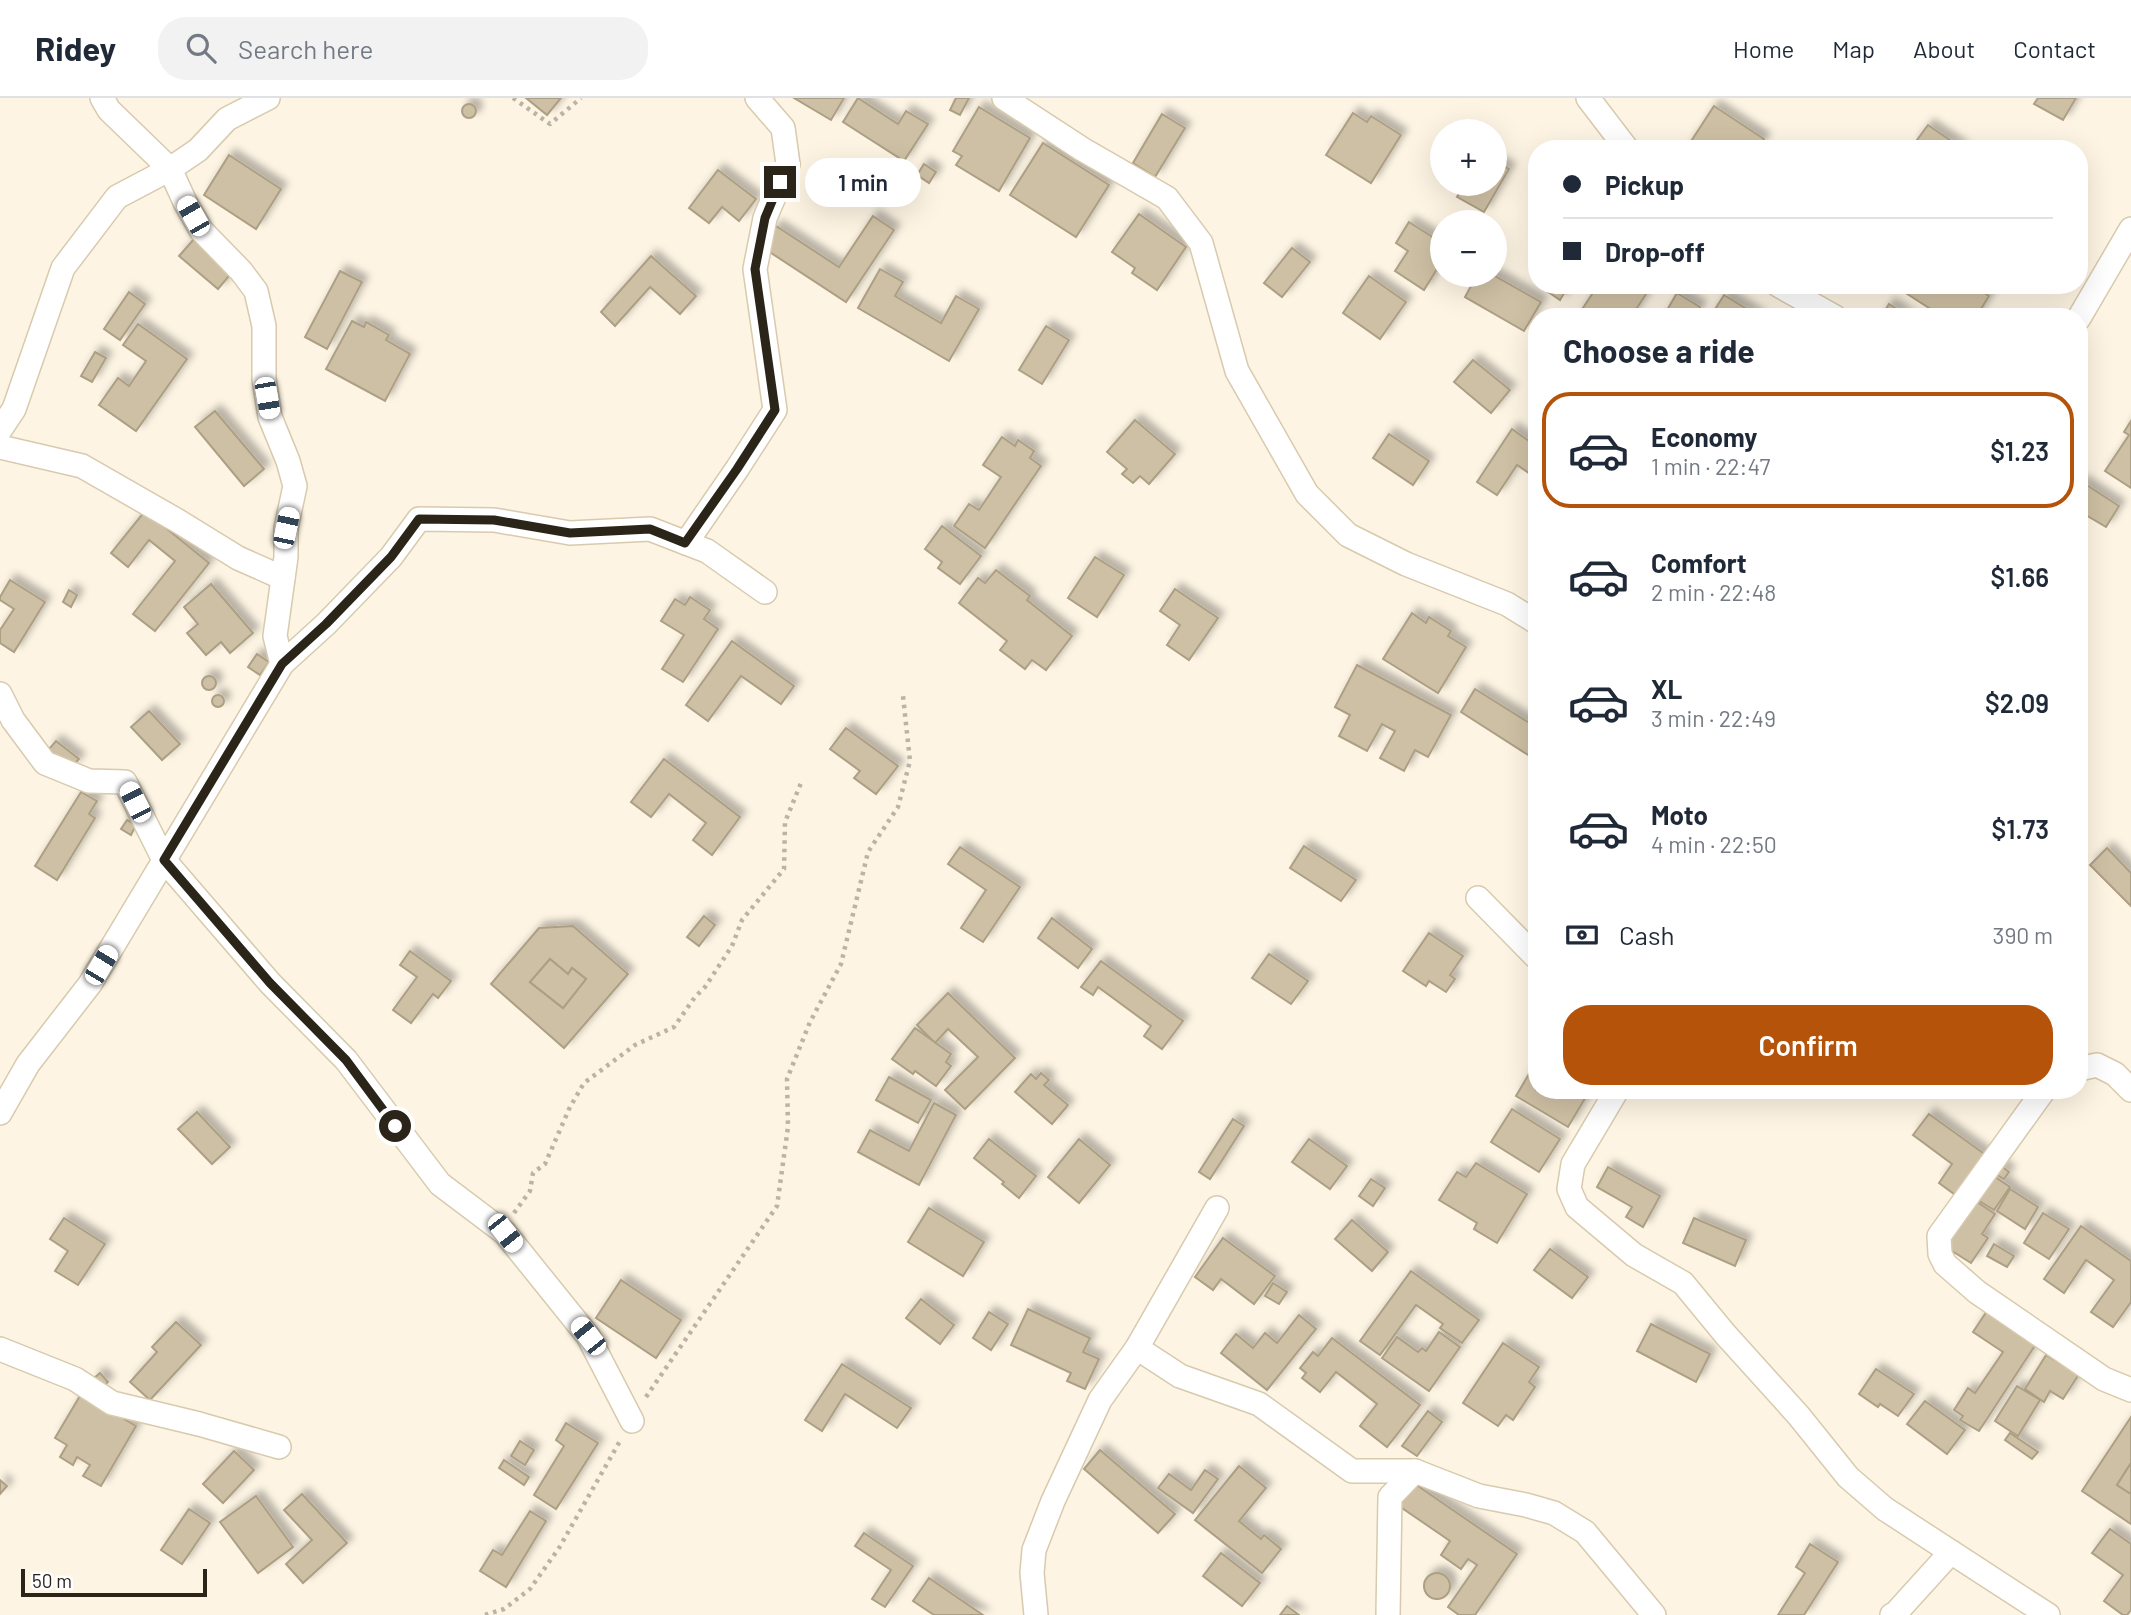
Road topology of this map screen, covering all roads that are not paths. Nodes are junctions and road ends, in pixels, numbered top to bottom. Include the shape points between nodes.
1 (102, 98) edge
2 (268, 98) edge
3 (757, 98) edge
4 (1004, 98) edge
5 (1588, 98) edge
6 (1620, 140) edge
7 (170, 169) junction
8 (2131, 229) edge
9 (1794, 294) edge
10 (1819, 308) edge
11 (2085, 308) edge
12 (0, 430) edge
13 (0, 447) edge
14 (685, 543) junction
15 (283, 578) junction
16 (765, 592) dead end
17 (1528, 617) edge
18 (282, 664) junction
19 (0, 694) edge
20 (164, 860) junction
21 (1478, 898) dead end
22 (1528, 949) edge
23 (2088, 1067) edge
24 (2131, 1090) edge
25 (1612, 1099) edge
26 (2038, 1099) edge
27 (0, 1113) edge
28 (1217, 1208) dead end
29 (1137, 1348) junction
30 (0, 1349) edge
31 (2131, 1390) edge
32 (632, 1421) road end
33 (279, 1447) dead end
34 (1415, 1471) junction
35 (1951, 1552) junction
36 (1037, 1615) edge
37 (1388, 1615) edge
38 (1654, 1615) edge
39 (1892, 1615) edge
40 (2048, 1615) edge

1 - 7 street
2 - 7 street via 227,119 198,150
3 - 14 street via 783,128 788,164 765,218 755,269 775,410
4 - 17 street via 1167,198 1201,243 1237,370 1307,494 1348,536
5 - 6 street
7 - 12 street via 117,197 63,268 14,409
7 - 15 street via 201,230 256,291 264,326 264,380 270,417 295,486
8 - 11 street
9 - 10 street
13 - 15 street via 82,466 238,558
14 - 16 street via 707,551
14 - 18 street via 650,529 570,533 494,520 419,519 391,557
15 - 18 street via 275,636
18 - 20 street
19 - 20 street via 45,763 89,781 125,782
20 - 27 street via 90,984 29,1064
20 - 32 street via 270,983 346,1060 440,1184 505,1233 588,1336
21 - 22 street
23 - 24 street via 2097,1065 2115,1074
25 - 35 street via 1573,1164 1569,1189 1577,1207 1634,1255 1683,1283 1848,1477 1885,1509
26 - 31 street via 1939,1236 1940,1254 1977,1293 2104,1379
28 - 29 street
29 - 34 street via 1180,1376 1259,1404 1352,1471
29 - 36 street via 1100,1400 1034,1550
30 - 33 street via 75,1379 112,1403
34 - 37 street via 1390,1497
34 - 38 street via 1479,1496 1554,1513 1575,1525
35 - 39 street
35 - 40 street

